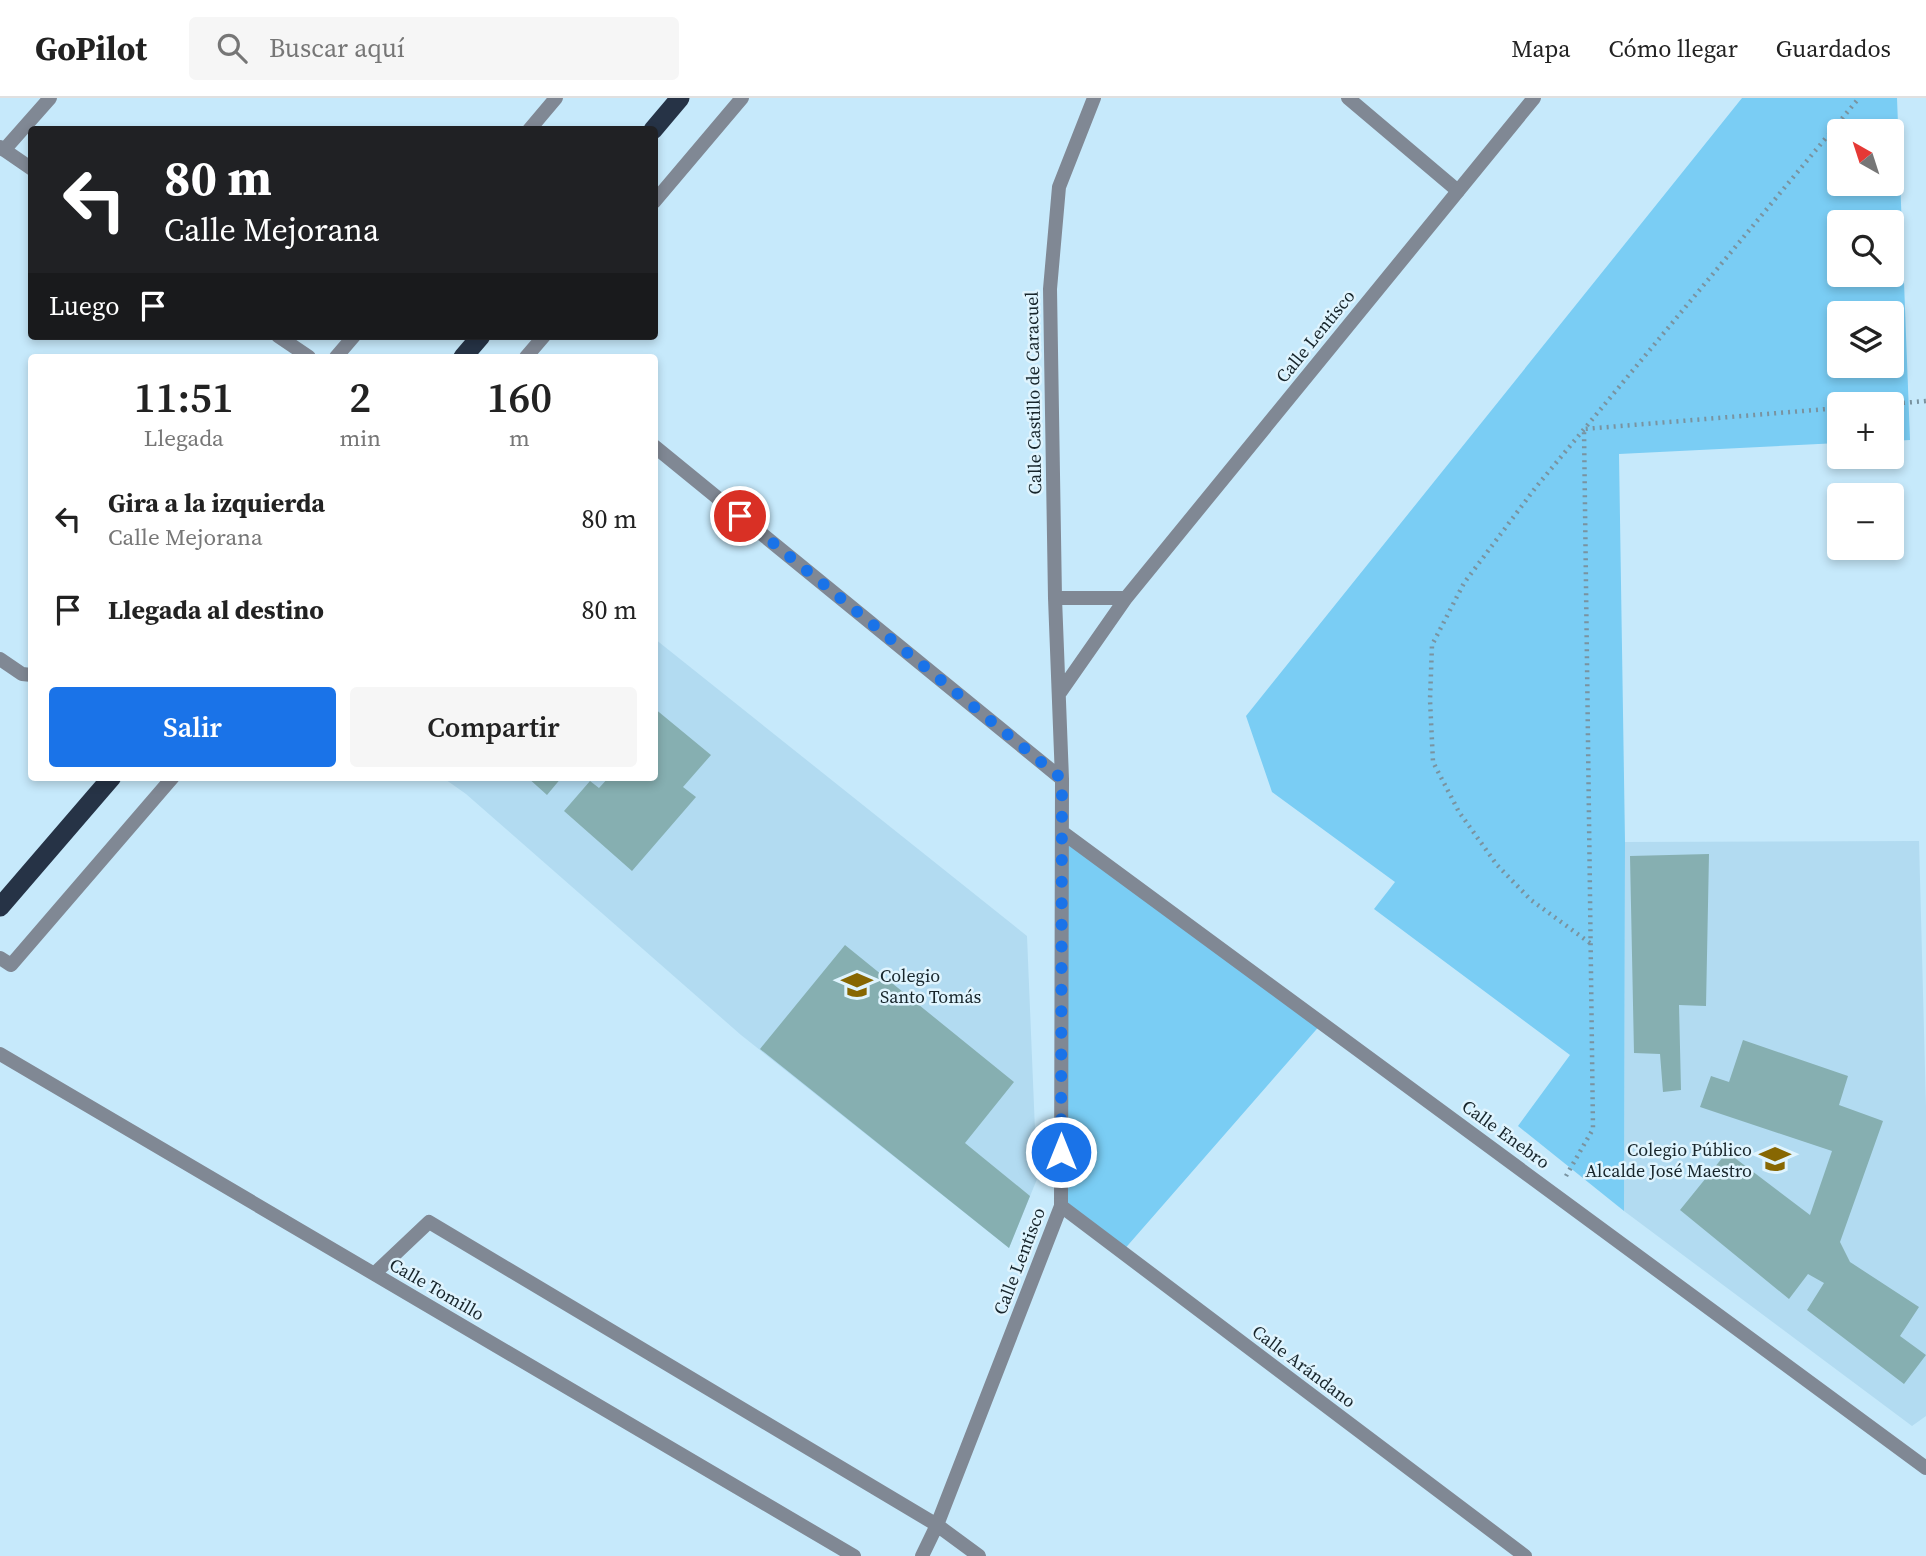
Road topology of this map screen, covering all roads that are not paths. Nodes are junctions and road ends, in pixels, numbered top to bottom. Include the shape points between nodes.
1 (50, 98) edge
2 (556, 98) edge
3 (680, 98) edge
4 (742, 98) edge
5 (1094, 98) edge
6 (1348, 98) edge
7 (1534, 98) edge
8 (532, 126) edge
9 (656, 126) edge
10 (2, 149) edge
11 (28, 166) edge
12 (1458, 191) junction
13 (658, 194) edge
14 (284, 340) edge
15 (351, 340) edge
16 (478, 340) edge
17 (305, 354) edge
18 (339, 354) edge
19 (466, 354) edge
20 (658, 449) edge
21 (1055, 598) junction
22 (1126, 598) junction
23 (0, 659) edge
24 (28, 675) edge
25 (1059, 694) junction
26 (1062, 779) junction
27 (109, 781) edge
28 (170, 781) edge
29 (1062, 832) junction
30 (0, 907) edge
31 (0, 958) edge
32 (0, 1054) edge
33 (1061, 1206) junction
34 (374, 1274) junction
35 (1926, 1468) edge
36 (937, 1525) junction
37 (854, 1556) edge
38 (922, 1556) edge
39 (979, 1556) edge
40 (1525, 1556) edge

1 - 10 street
2 - 8 street
3 - 9 highway
4 - 13 street
5 - 21 street, Calle Castillo de Caracuel via 1059,187 1050,289
6 - 12 street
7 - 12 street, Calle Lentisco
10 - 11 street
12 - 22 street, Calle Lentisco
14 - 17 street
15 - 18 street
16 - 19 highway
20 - 26 street
21 - 22 street
21 - 25 street, Calle Castillo de Caracuel
22 - 25 street, Calle Lentisco
23 - 24 street
25 - 26 street, Calle Lentisco
26 - 29 street, Calle Lentisco
27 - 30 highway
28 - 31 street via 11,965
29 - 33 street, Calle Lentisco
29 - 35 street, Calle Enebro
32 - 34 street, Calle Tomillo
33 - 36 street, Calle Lentisco
33 - 40 street, Calle Arándano
34 - 36 street via 429,1222
34 - 37 street, Calle Tomillo
36 - 38 street, Calle Lentisco
36 - 39 street

